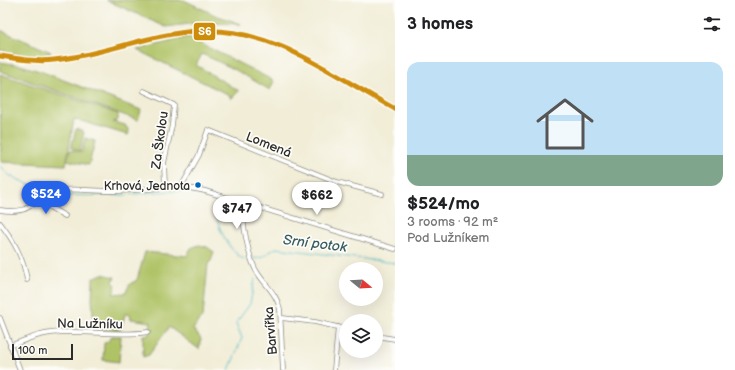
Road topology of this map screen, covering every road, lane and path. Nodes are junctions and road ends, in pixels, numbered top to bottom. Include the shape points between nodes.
1 (144, 91) dead end
2 (165, 187) junction
3 (181, 187) junction
4 (382, 194) dead end
5 (47, 195) junction
6 (244, 202) junction
7 (0, 210) edge
8 (65, 216) dead end
9 (0, 223) edge
10 (395, 248) edge
11 (27, 280) dead end
12 (0, 318) edge
13 (282, 318) junction
14 (338, 327) joint
15 (148, 332) dead end
16 (383, 337) edge
17 (395, 339) edge
18 (10, 346) junction
19 (20, 370) edge
20 (283, 370) edge
21 (334, 370) edge

1 - 2 street, Za Školou via 174,105 164,163
2 - 3 street
2 - 5 street via 121,191 54,192
3 - 4 street, Lomená via 199,155 208,130 337,182
3 - 6 street via 199,189
5 - 7 street via 24,210
5 - 8 street via 51,208
6 - 10 street
6 - 13 street, Barvířka via 243,213 252,260 256,271 279,302
9 - 11 street via 21,254
12 - 18 street
13 - 14 street
13 - 20 street, Barvířka
14 - 21 street
15 - 18 street, Na Lužníku via 136,334 66,331 50,333
16 - 17 street
18 - 19 street

